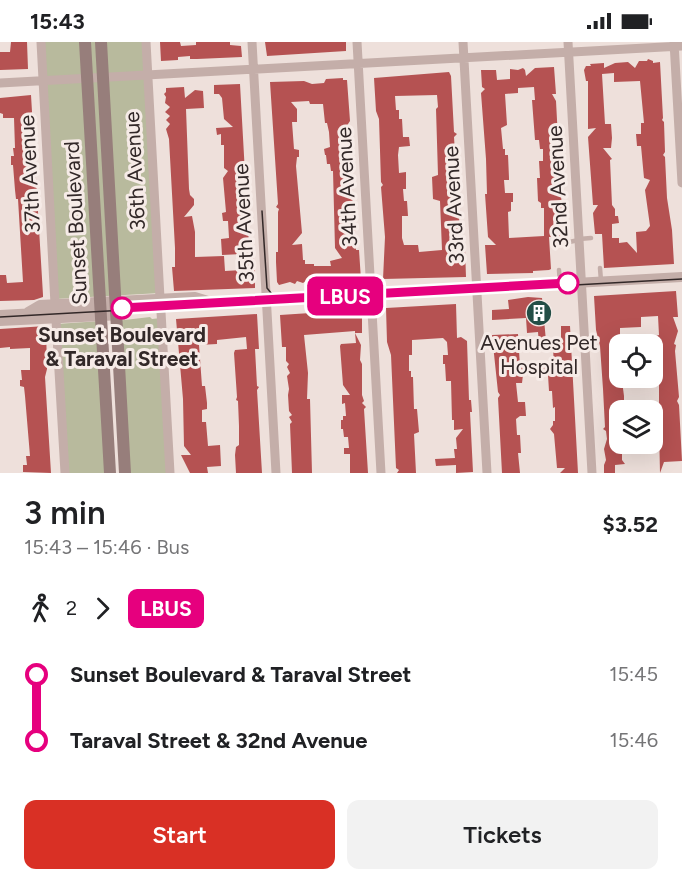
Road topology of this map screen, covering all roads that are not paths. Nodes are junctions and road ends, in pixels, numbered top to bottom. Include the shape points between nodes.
1 (41, 42) edge
2 (86, 42) edge
3 (101, 42) edge
4 (146, 42) edge
5 (252, 42) edge
6 (357, 42) edge
7 (463, 42) edge
8 (677, 45) edge
9 (569, 47) edge
10 (464, 58) junction
11 (358, 63) junction
12 (253, 69) junction
13 (148, 75) junction
14 (88, 78) junction
15 (103, 78) junction
16 (43, 81) junction
17 (0, 83) edge
18 (682, 183) edge
19 (591, 238) dead end
20 (579, 240) junction
21 (564, 243) dead end
22 (600, 268) dead end
23 (559, 270) dead end
24 (682, 277) edge
25 (601, 281) junction
26 (582, 282) junction
27 (560, 284) junction
28 (477, 288) junction
29 (371, 294) junction
30 (160, 298) junction
31 (266, 300) junction
32 (214, 303) junction
33 (55, 304) junction
34 (116, 308) junction
35 (100, 309) junction
36 (161, 312) junction
37 (26, 313) junction
38 (0, 315) edge
39 (56, 320) junction
40 (0, 321) edge
41 (64, 473) edge
42 (110, 473) edge
43 (125, 473) edge
44 (170, 473) edge
45 (276, 473) edge
46 (381, 473) edge
47 (487, 473) edge
48 (592, 473) edge

1 - 16 street, 37th Avenue
2 - 14 main road, Sunset Boulevard
3 - 15 main road, Sunset Boulevard
4 - 13 street, 36th Avenue
5 - 12 street, 35th Avenue
6 - 11 street, 34th Avenue
7 - 10 street, 33rd Avenue
8 - 9 street
8 - 18 street
9 - 10 street
9 - 20 street, 32nd Avenue
10 - 11 street
10 - 28 street, 33rd Avenue
11 - 12 street
11 - 29 street, 34th Avenue
12 - 13 street
12 - 31 street, 35th Avenue
13 - 15 street
13 - 30 street, 36th Avenue
14 - 15 street
14 - 16 street
14 - 35 main road, Sunset Boulevard
15 - 34 main road, Sunset Boulevard
16 - 17 street
16 - 33 street, 37th Avenue
19 - 20 lane
20 - 21 lane
20 - 26 street, 32nd Avenue
22 - 25 lane
23 - 27 lane
24 - 25 street
25 - 26 street
26 - 27 street
26 - 48 street, 32nd Avenue
27 - 28 street
28 - 29 street
28 - 47 street, 33rd Avenue
29 - 31 street
29 - 46 street, 34th Avenue
30 - 32 street via 195,297
30 - 34 street
31 - 32 street
31 - 45 street, 35th Avenue
32 - 34 street
32 - 36 street via 199,310
33 - 35 street
33 - 37 street via 40,304
34 - 35 street
34 - 36 street
34 - 43 main road, Sunset Boulevard
35 - 37 street
35 - 39 street
35 - 42 main road, Sunset Boulevard
36 - 44 street
37 - 38 street
39 - 40 street
39 - 41 street

